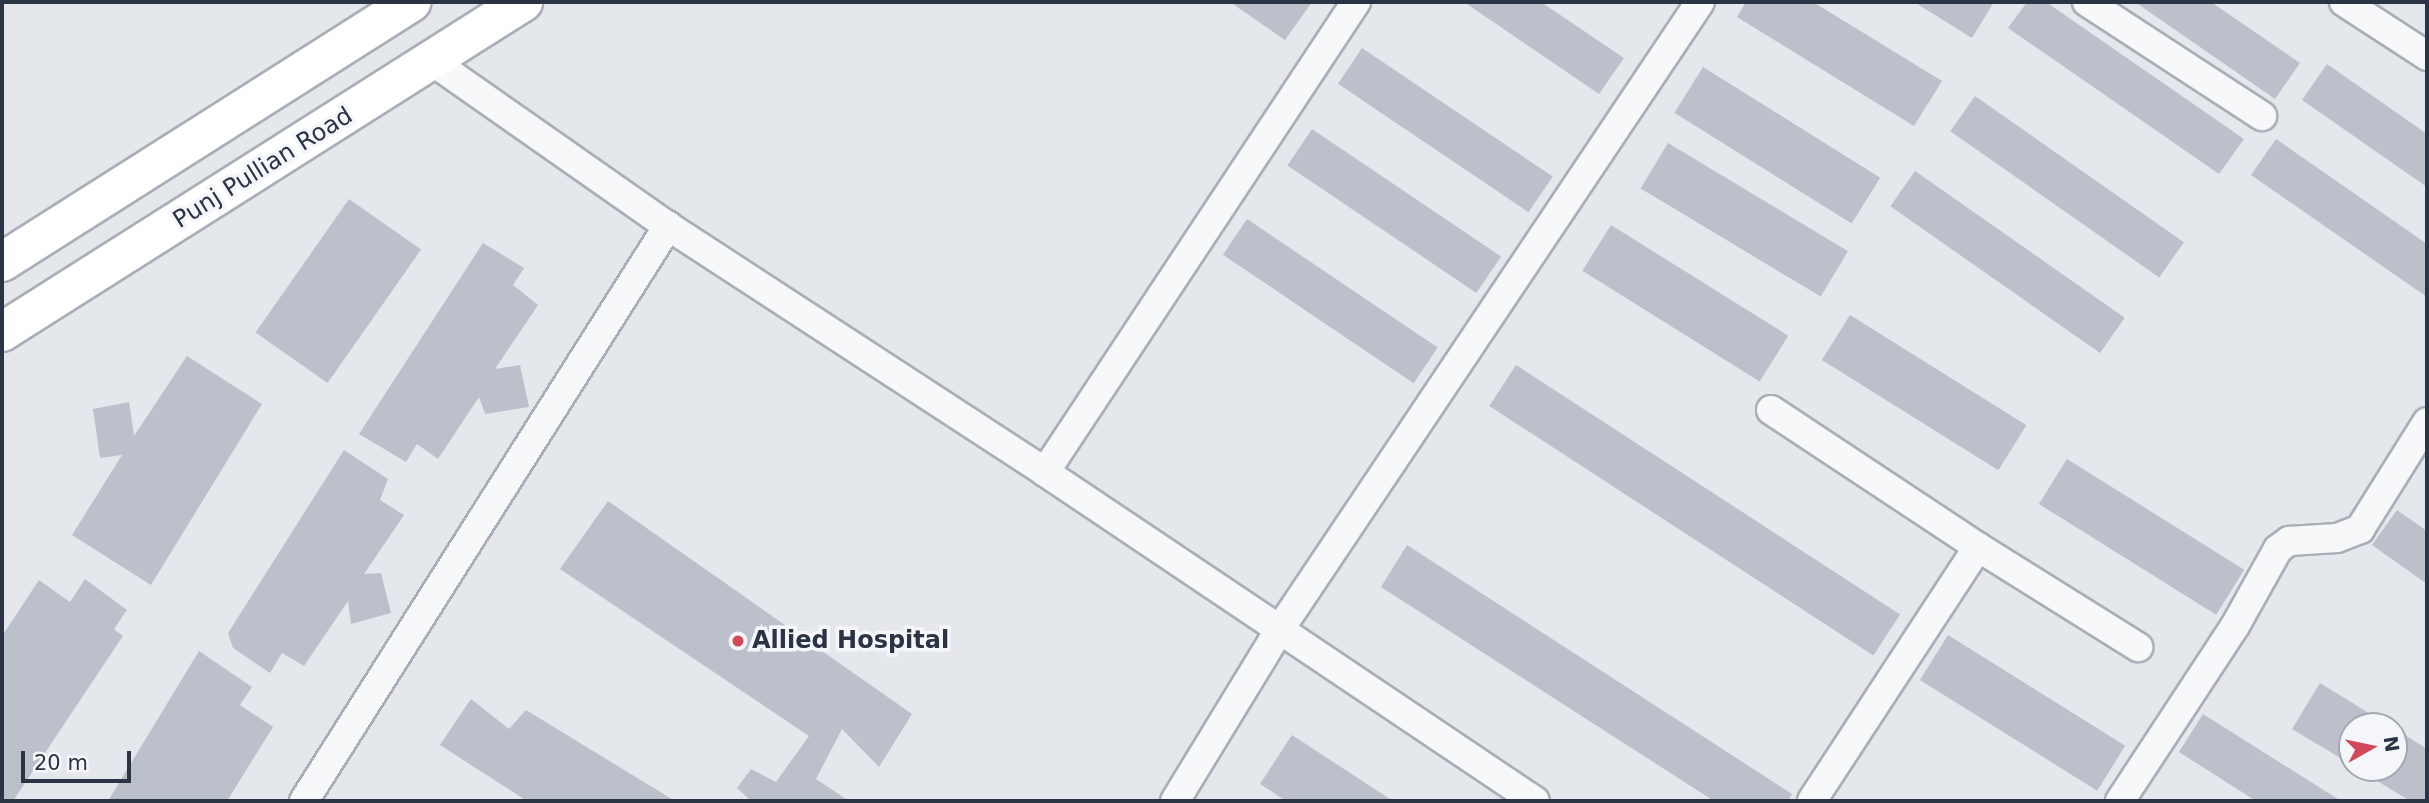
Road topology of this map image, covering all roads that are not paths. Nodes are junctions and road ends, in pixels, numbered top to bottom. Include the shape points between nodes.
1 (412, 2) edge
2 (523, 2) edge
3 (1356, 2) edge
4 (1700, 2) edge
5 (2087, 2) edge
6 (2344, 2) edge
7 (2427, 56) edge
8 (432, 61) junction
9 (2262, 116) dead end
10 (668, 226) junction
11 (2, 262) edge
12 (2, 332) edge
13 (1771, 410) dead end
14 (2427, 422) edge
15 (1045, 472) junction
16 (1979, 547) junction
17 (1278, 632) junction
18 (2138, 647) dead end
19 (304, 801) edge
20 (1175, 801) edge
21 (1535, 801) edge
22 (1812, 801) edge
23 (2120, 801) edge

1 - 11 main road
2 - 8 main road, Punj Pullian Road
3 - 15 street
4 - 17 street
5 - 9 street
6 - 7 street
8 - 10 street
8 - 12 main road, Punj Pullian Road
10 - 15 street
10 - 19 street
13 - 16 street
14 - 23 street via 2360,529 2337,538 2289,541 2278,549 2235,626
15 - 17 street
16 - 18 street
16 - 22 street
17 - 20 street
17 - 21 street

